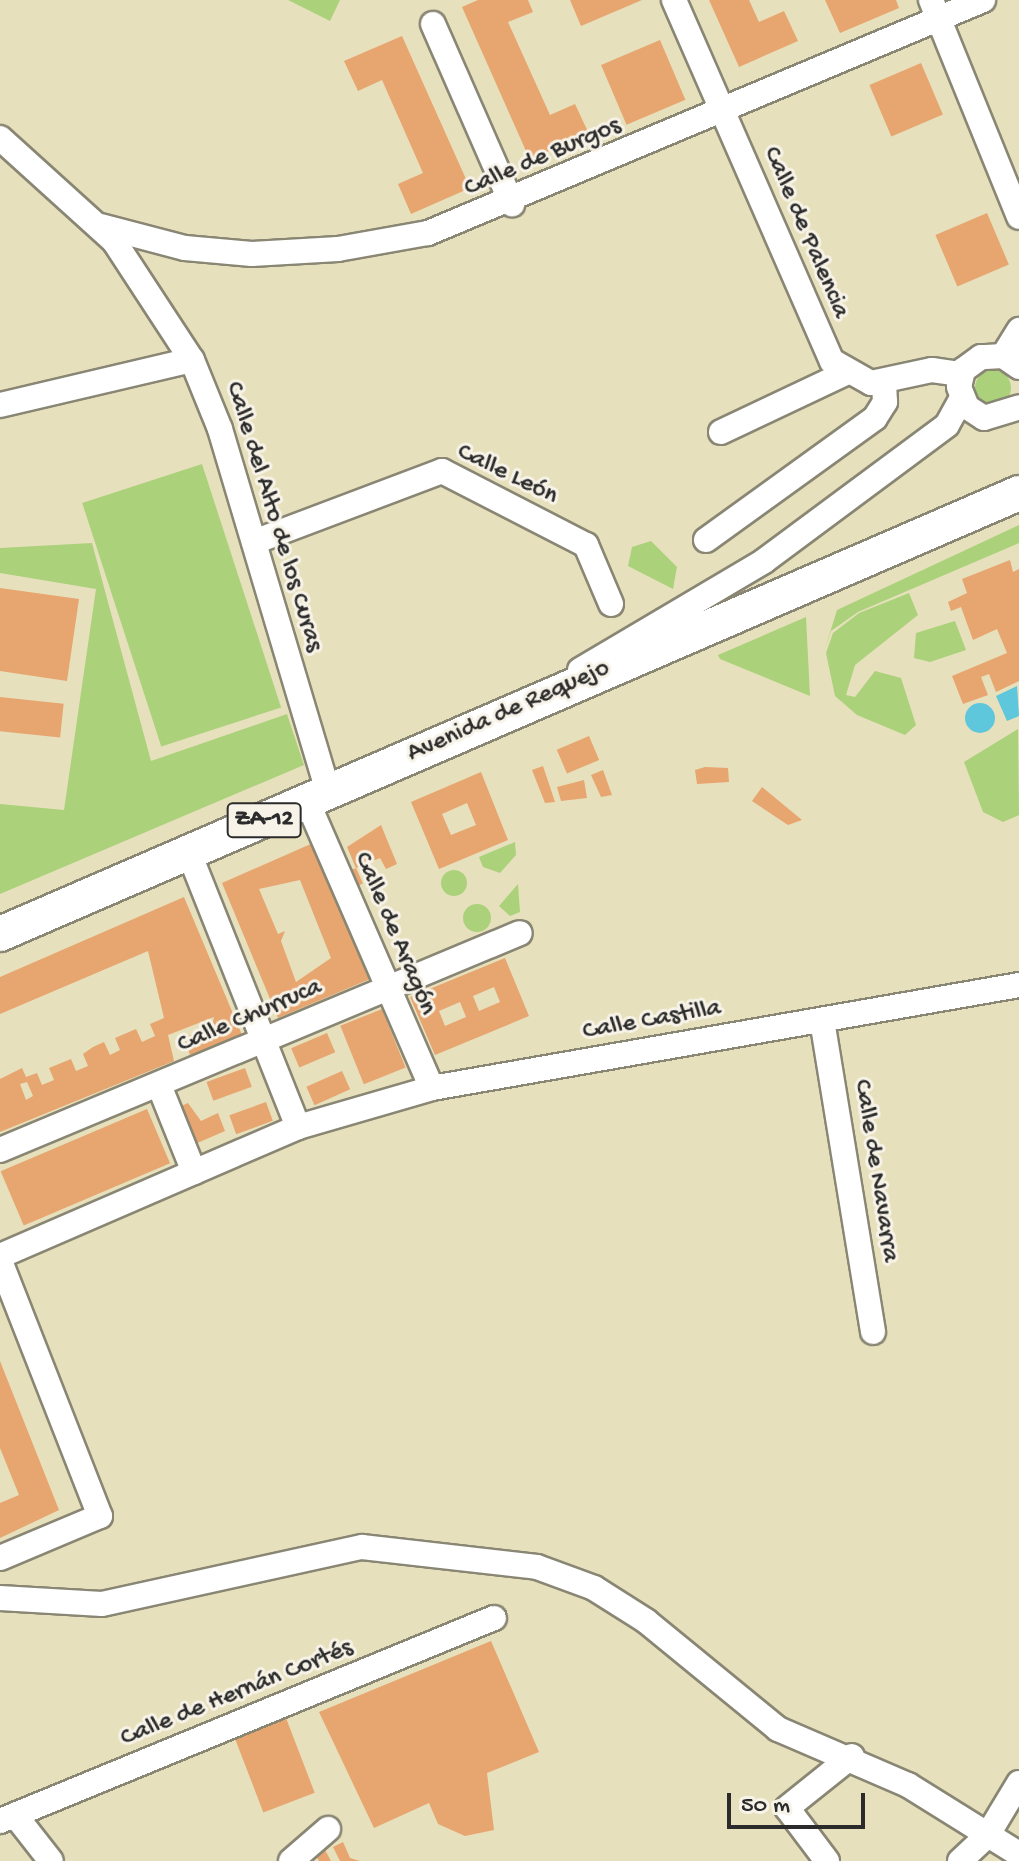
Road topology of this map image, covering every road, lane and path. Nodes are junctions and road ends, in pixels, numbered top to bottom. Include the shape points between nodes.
1 (674, 0) edge
2 (983, 0) edge
3 (934, 10) edge
4 (433, 24) dead end
5 (722, 112) junction
6 (0, 138) edge
7 (512, 204) junction
8 (1019, 217) edge
9 (101, 226) junction
10 (173, 245) junction
11 (145, 282) junction
12 (1019, 330) edge
13 (192, 360) junction
14 (1011, 362) edge
15 (846, 373) junction
16 (884, 384) junction
17 (962, 386) junction
18 (0, 405) edge
19 (1019, 407) edge
20 (721, 432) dead end
21 (1019, 493) edge
22 (706, 540) dead end
23 (254, 542) junction
24 (611, 604) dead end
25 (526, 704) junction
26 (317, 797) junction
27 (189, 853) junction
28 (520, 933) dead end
29 (0, 934) edge
30 (1019, 985) edge
31 (387, 990) junction
32 (822, 1020) junction
33 (266, 1041) junction
34 (159, 1085) junction
35 (432, 1088) junction
36 (298, 1127) junction
37 (0, 1150) edge
38 (194, 1172) junction
39 (0, 1258) edge
40 (873, 1332) dead end
41 (0, 1558) edge
42 (0, 1598) edge
43 (494, 1618) dead end
44 (852, 1756) junction
45 (1018, 1787) edge
46 (7, 1818) edge
47 (328, 1829) dead end
48 (987, 1836) junction
49 (1019, 1854) edge
50 (51, 1861) edge
51 (291, 1861) edge
52 (827, 1861) edge
53 (960, 1861) edge

1 - 5 street, Calle de Palencia
2 - 3 street, Calle de Burgos
3 - 5 street, Calle de Burgos
3 - 8 street
4 - 7 street
5 - 7 street, Calle de Burgos
5 - 15 street, Calle de Palencia via 825,349
6 - 9 street, Calle del Alto de los Curas
7 - 10 street, Calle de Burgos via 353,248 252,254
9 - 10 street, Calle de Burgos
9 - 11 street, Calle del Alto de los Curas
10 - 11 street via 152,253
11 - 13 street, Calle del Alto de los Curas
12 - 14 street
13 - 18 street
13 - 23 street, Calle del Alto de los Curas
14 - 17 street via 978,358
15 - 16 street
15 - 20 street
16 - 17 street via 932,370
16 - 22 street via 885,402 875,418
17 - 19 street via 990,419
17 - 25 street via 947,425 764,561
21 - 25 highway, Avenida de Requejo / ZA-12
23 - 24 street, Calle León via 442,471 586,545
23 - 26 street, Calle del Alto de los Curas
25 - 26 highway, Avenida de Requejo / ZA-12
26 - 27 highway, Avenida de Requejo / ZA-12
26 - 31 street, Calle de Aragón
27 - 29 highway, Avenida de Requejo / ZA-12
27 - 33 street
28 - 31 street, Calle Churruca
30 - 32 street, Calle Castilla
31 - 33 street, Calle Churruca
31 - 35 street, Calle de Aragón
32 - 35 street, Calle Castilla
32 - 40 street, Calle de Navarra
33 - 34 street, Calle Churruca
33 - 36 street
34 - 37 street, Calle Churruca
34 - 38 street
35 - 36 street, Calle Castilla
36 - 38 street, Calle Castilla
38 - 39 street, Calle Castilla
39 - 41 street via 100,1516
42 - 44 street via 102,1604 318,1551 362,1547 537,1567 594,1588 646,1621 778,1729
43 - 46 street, Calle de Hernán Cortés
44 - 48 street
44 - 52 street via 787,1808
45 - 48 street
46 - 50 street
47 - 51 street
48 - 49 street
48 - 53 street

